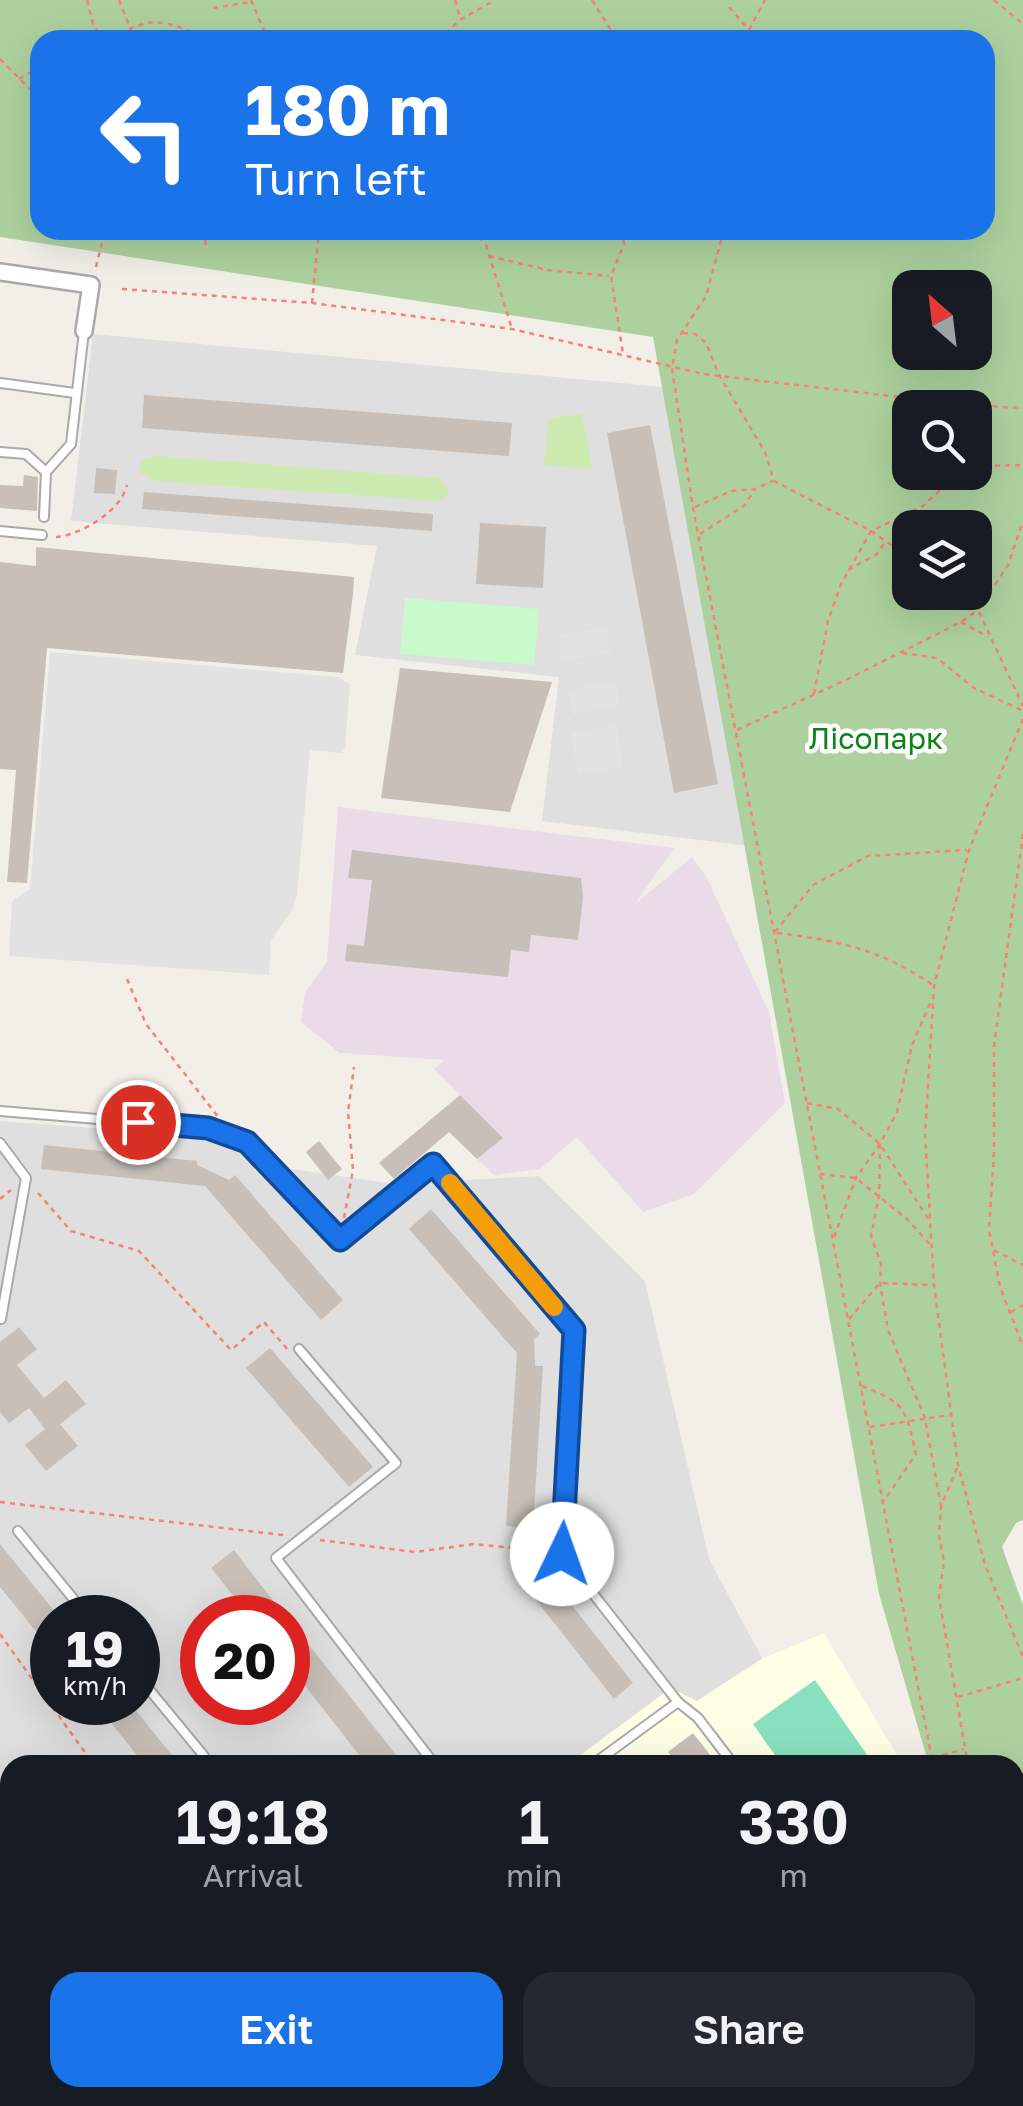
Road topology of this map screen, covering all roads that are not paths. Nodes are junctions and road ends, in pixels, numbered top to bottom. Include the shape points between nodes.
1 (0, 272) edge
2 (84, 331) joint
3 (0, 383) edge
4 (75, 392) junction
5 (0, 452) edge
6 (46, 472) junction
7 (44, 517) dead end
8 (0, 531) edge
9 (42, 535) road end
10 (0, 1111) edge
11 (0, 1143) edge
12 (1, 1319) edge
13 (294, 1350) road end
14 (18, 1531) dead end
15 (70, 1595) edge
16 (678, 1702) junction
17 (160, 1703) edge
18 (203, 1755) edge
19 (427, 1755) edge
20 (606, 1755) edge
21 (726, 1755) edge

1 - 2 street via 90,285
2 - 4 lane
3 - 4 lane
4 - 6 lane via 70,444
5 - 6 lane via 26,454
6 - 7 lane
8 - 9 lane
10 - 16 lane via 208,1128 234,1137 247,1142 340,1240 433,1164 574,1330 562,1554
11 - 12 lane via 26,1178
13 - 19 lane via 396,1463 276,1558
14 - 15 lane
16 - 20 lane
16 - 21 lane
17 - 18 lane

